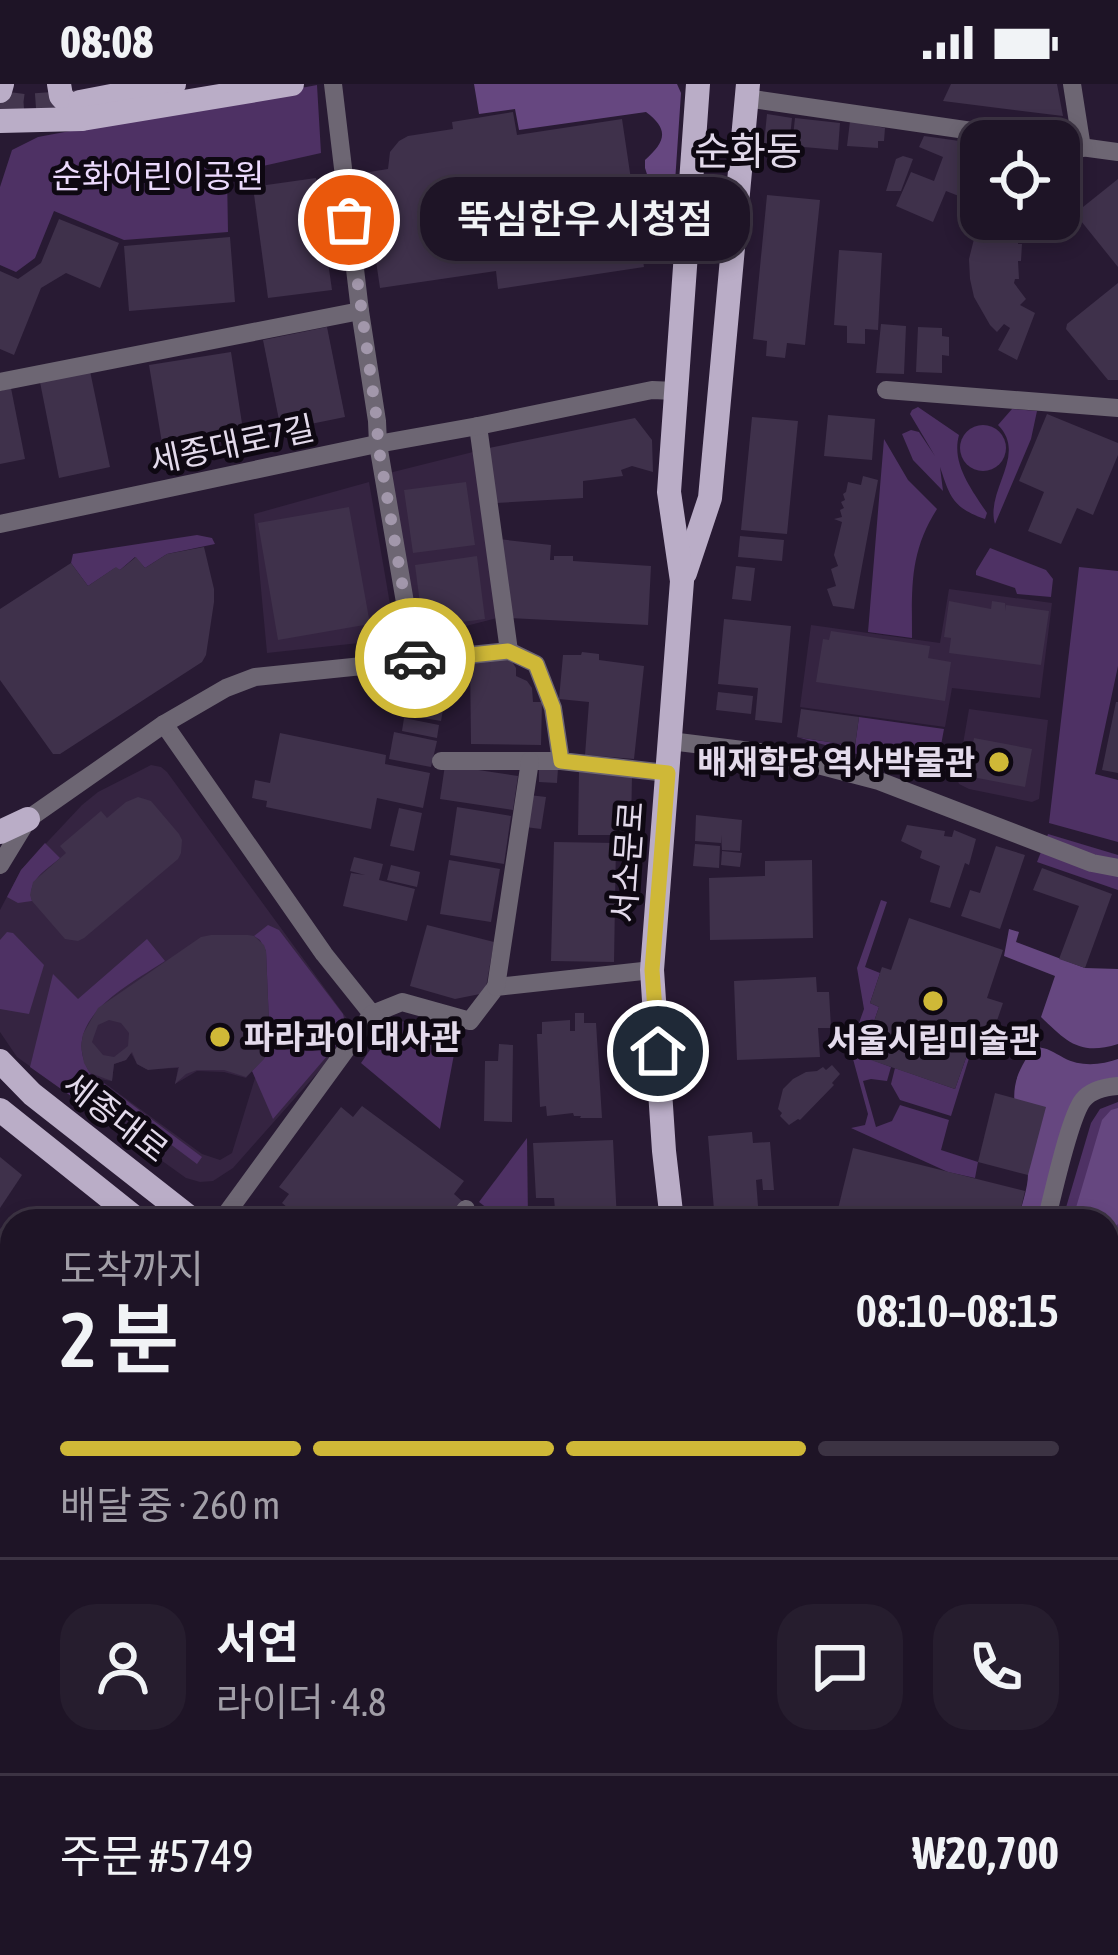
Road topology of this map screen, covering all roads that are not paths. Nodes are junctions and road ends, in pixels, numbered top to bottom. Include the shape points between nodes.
1 (59, 84) edge
2 (174, 84) edge
3 (292, 84) edge
4 (333, 84) edge
5 (698, 84) edge
6 (1072, 84) edge
7 (747, 91) edge
8 (81, 110) junction
9 (0, 121) edge
10 (960, 127) edge
11 (1082, 148) joint
12 (1118, 152) edge
13 (360, 311) junction
14 (0, 382) edge
15 (886, 390) dead end
16 (676, 391) junction
17 (1118, 408) edge
18 (478, 426) junction
19 (378, 444) junction
20 (0, 524) edge
21 (682, 580) junction
22 (508, 651) junction
23 (415, 661) junction
24 (164, 724) junction
25 (670, 741) junction
26 (441, 761) dead end
27 (530, 761) junction
28 (561, 761) junction
29 (668, 773) junction
30 (28, 819) junction
31 (0, 832) edge
32 (0, 865) edge
33 (1118, 868) edge
34 (652, 970) junction
35 (496, 987) junction
36 (372, 1014) junction
37 (0, 1061) edge
38 (1118, 1086) edge
39 (0, 1110) edge
40 (72, 1125) junction
41 (54, 1155) junction
42 (124, 1209) edge
43 (179, 1209) edge
44 (230, 1209) edge
45 (671, 1209) edge
46 (1049, 1209) edge

1 - 8 main road via 61,96
2 - 8 main road
3 - 8 main road
4 - 13 street
5 - 16 main road, 서소문로
6 - 11 street
7 - 10 street
7 - 21 main road, 서소문로 via 710,498
8 - 9 main road
11 - 12 street
13 - 14 street
13 - 19 street
15 - 17 street
16 - 18 street, 세종대로7길
16 - 21 main road, 서소문로 via 669,492
18 - 19 street, 세종대로7길
18 - 22 street
19 - 20 street, 세종대로7길
19 - 23 street
21 - 25 main road, 서소문로
22 - 23 street
22 - 28 street via 536,664
23 - 24 street via 255,677
24 - 30 street
24 - 36 street
25 - 29 main road, 서소문로
25 - 33 street via 776,754 879,781
26 - 27 street
27 - 28 street
27 - 35 street
28 - 29 street
29 - 34 main road, 서소문로
30 - 31 main road
30 - 32 street
34 - 35 street
34 - 45 main road, 서소문로
35 - 36 street via 470,1021 402,1003
36 - 44 street
37 - 40 main road, 세종대로
38 - 46 street via 1082,1101
39 - 41 main road, 세종대로
40 - 41 main road via 47,1128
40 - 43 main road, 세종대로
41 - 42 main road, 세종대로

